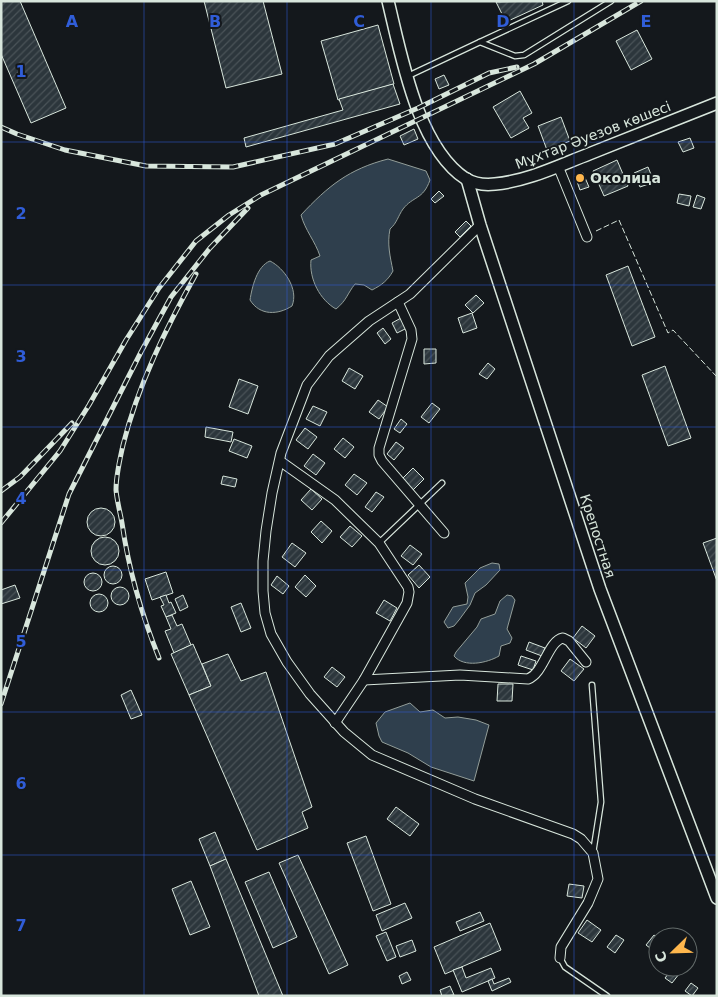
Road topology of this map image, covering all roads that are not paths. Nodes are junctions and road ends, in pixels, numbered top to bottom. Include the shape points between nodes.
1 (388, 1) edge
2 (568, 1) edge
3 (611, 1) edge
4 (480, 42) junction
5 (407, 77) junction
6 (717, 103) edge
7 (558, 166) junction
8 (467, 179) junction
9 (480, 225) junction
10 (586, 237) dead end
11 (398, 302) junction
12 (280, 461) junction
13 (442, 483) dead end
14 (420, 504) junction
15 (444, 533) dead end
16 (379, 543) junction
17 (586, 662) dead end
18 (364, 680) junction
19 (592, 685) dead end
20 (335, 723) junction
21 (593, 853) junction
22 (717, 898) edge
23 (560, 958) joint
24 (607, 996) edge

1 - 5 street
2 - 4 lane
3 - 4 lane via 524,55 515,56
4 - 5 lane
5 - 8 street via 436,147
6 - 7 street, Мұхтар Әуезов көшесі
7 - 8 street, Мұхтар Әуезов көшесі via 496,184 480,184
7 - 10 street
8 - 9 street, Крепостная
9 - 11 street
9 - 22 street, Крепостная via 600,590
11 - 12 street via 369,321 329,356 307,385
11 - 14 street via 412,339 378,451 382,461
12 - 16 street via 335,500
12 - 20 street via 263,561 265,613 271,634 287,662
13 - 14 lane
14 - 15 street
14 - 16 lane
16 - 18 street via 408,587 409,598
17 - 18 street via 563,638 556,641 536,674 528,679 460,675
18 - 20 street
19 - 21 lane via 601,802
20 - 21 street via 372,755 474,799 573,834 581,838
21 - 23 street via 598,879 588,903 561,947
23 - 24 lane via 565,967

